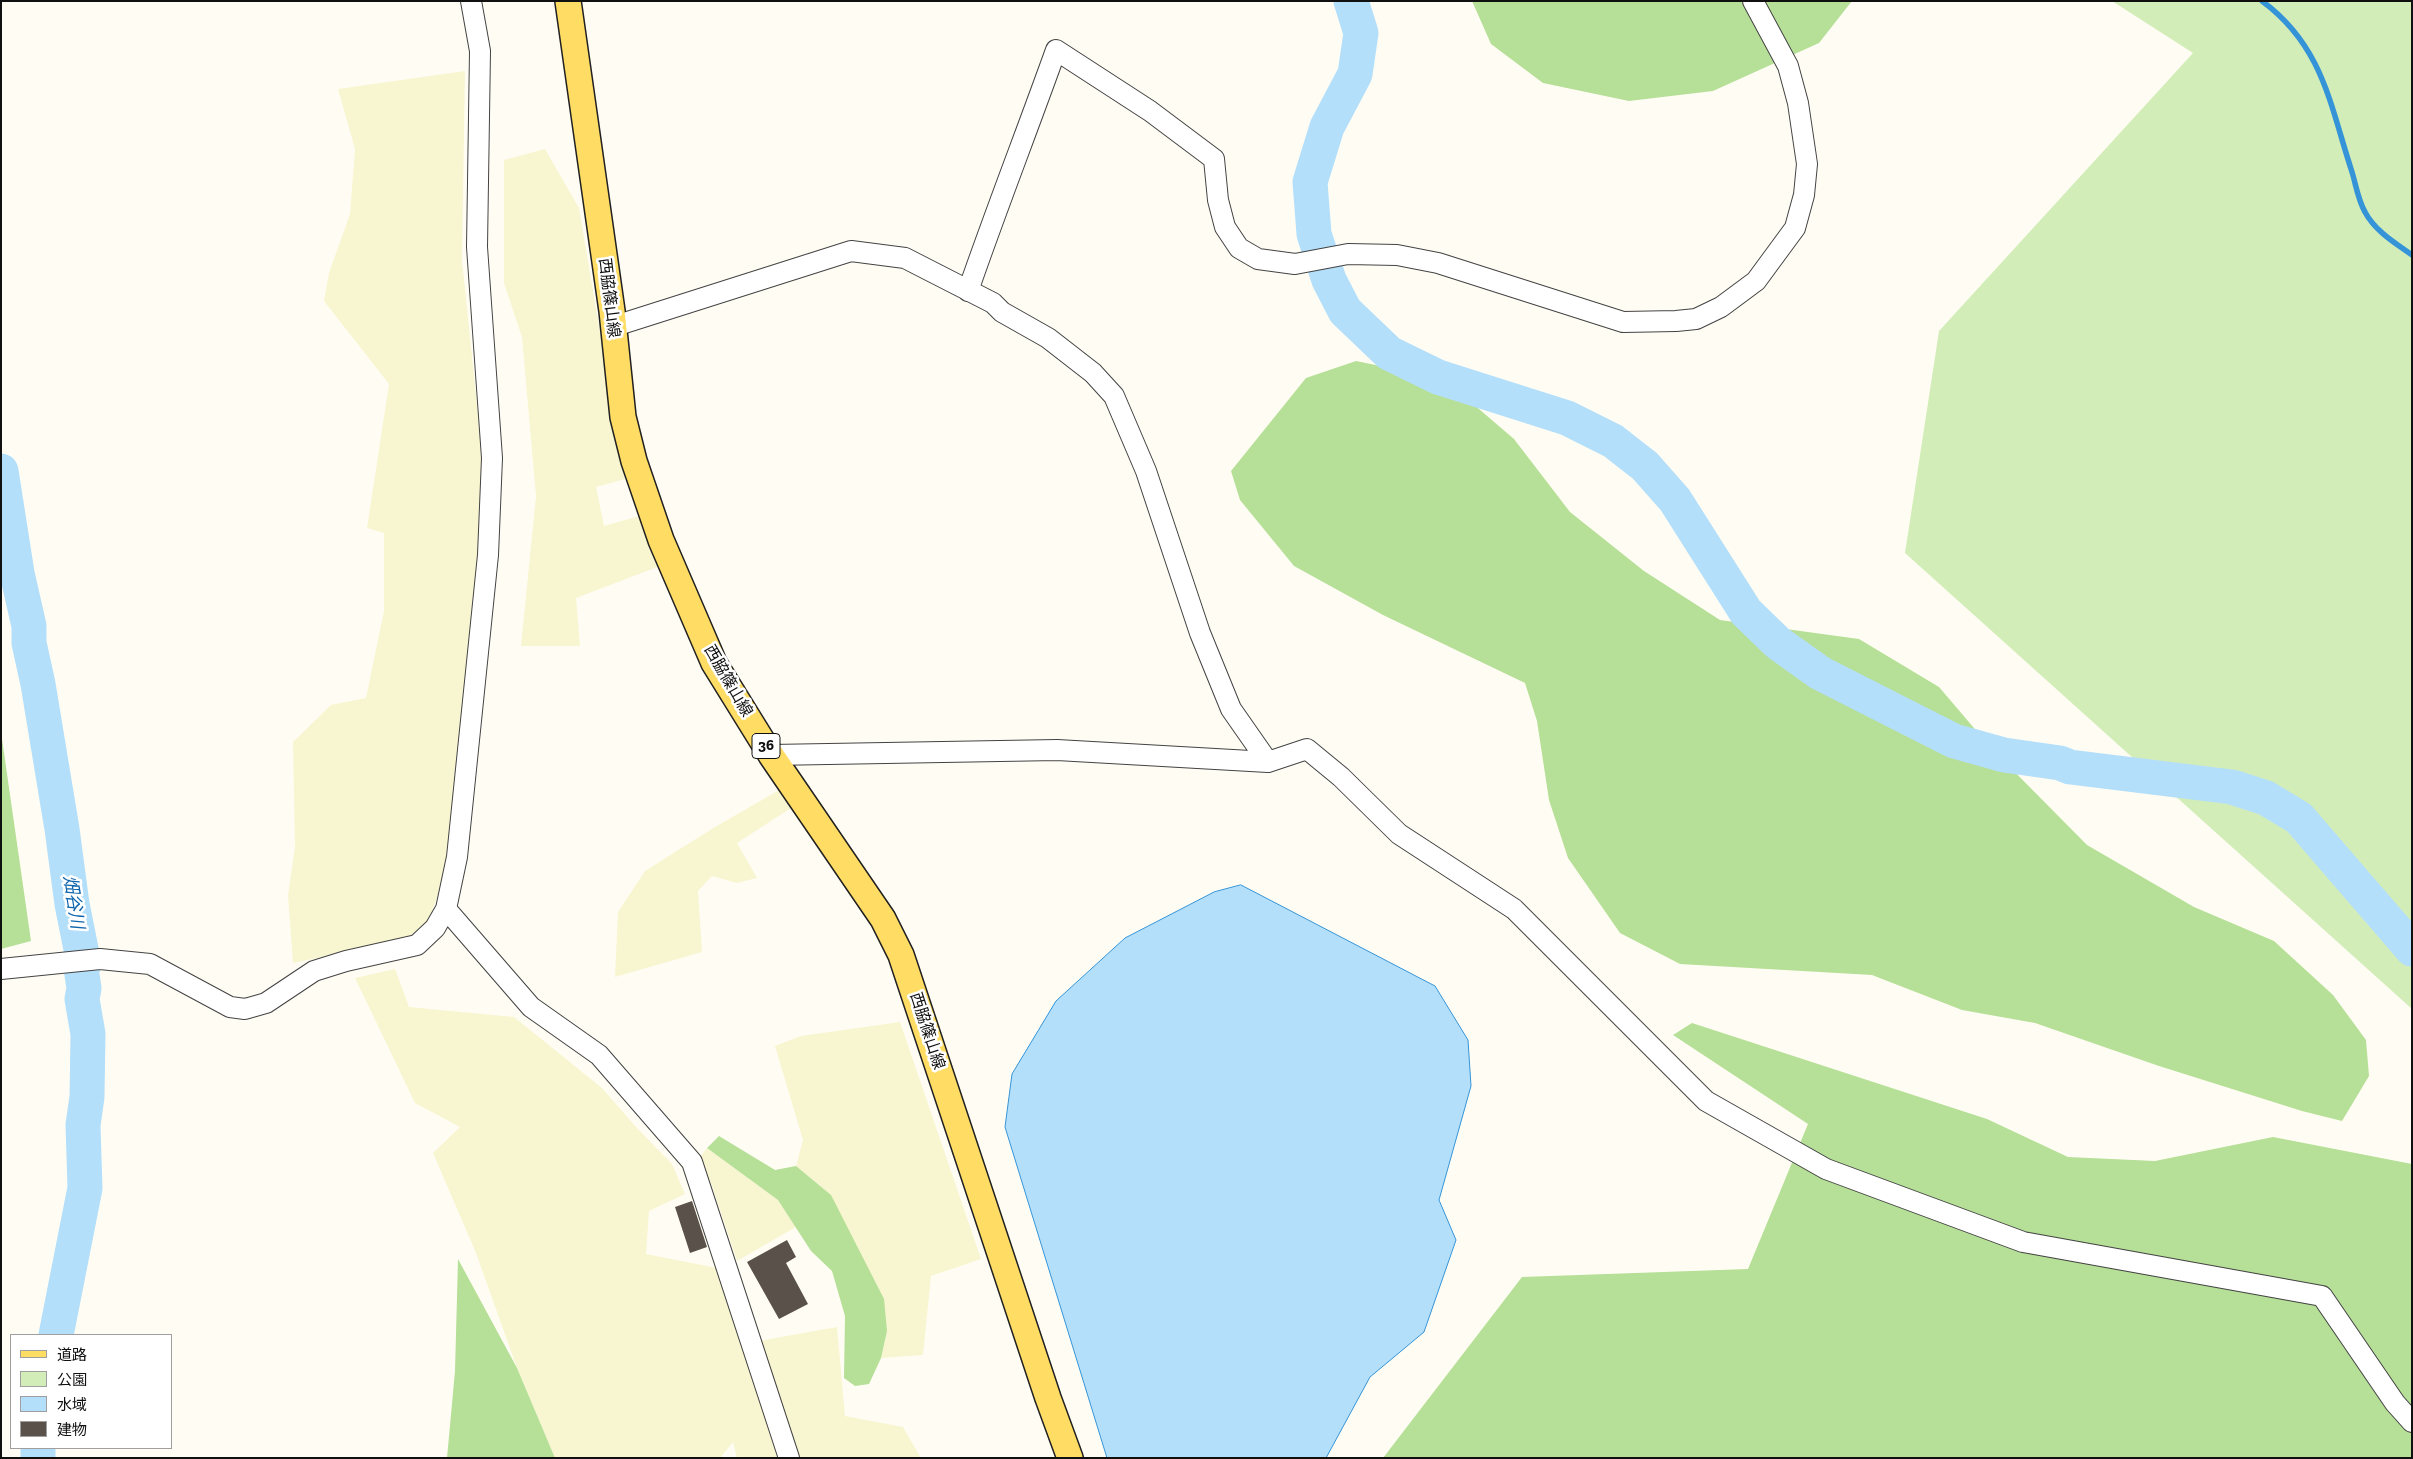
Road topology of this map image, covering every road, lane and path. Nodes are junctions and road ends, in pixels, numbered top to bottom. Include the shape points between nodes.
1 (471, 1) edge
2 (568, 1) edge
3 (1753, 1) edge
4 (968, 290) junction
5 (612, 312) junction
6 (771, 755) junction
7 (1268, 762) junction
8 (446, 909) junction
9 (7, 969) edge
10 (2412, 1422) edge
11 (789, 1458) edge
12 (1070, 1458) edge

1 - 8 street via 480,51 478,247 492,458 488,555 457,857
2 - 5 main road, 西脇篠山線 / 36
3 - 4 street via 1788,66 1798,103 1807,164 1804,195 1795,228 1756,281 1721,307 1696,319 1624,322 1438,263 1398,255 1348,254 1295,264 1258,259 1239,248 1225,227 1218,200 1214,159 1150,111 1056,50
4 - 5 street via 905,258 851,251 615,326
4 - 7 street via 1048,338 1093,373 1114,396 1146,471 1200,633 1231,709
5 - 6 main road, 西脇篠山線 / 36 via 623,417 661,540 714,663
6 - 7 street via 1057,750
6 - 12 main road, 西脇篠山線 / 36 via 883,919 901,954
7 - 10 street via 1307,750 1341,777 1399,834 1514,910 1706,1101 1826,1169 2023,1242 2322,1296 2395,1403
8 - 9 street via 435,928 417,945 314,971 266,1003 245,1009 230,1007 150,964 100,959
8 - 11 street via 531,1007 599,1056 692,1162

